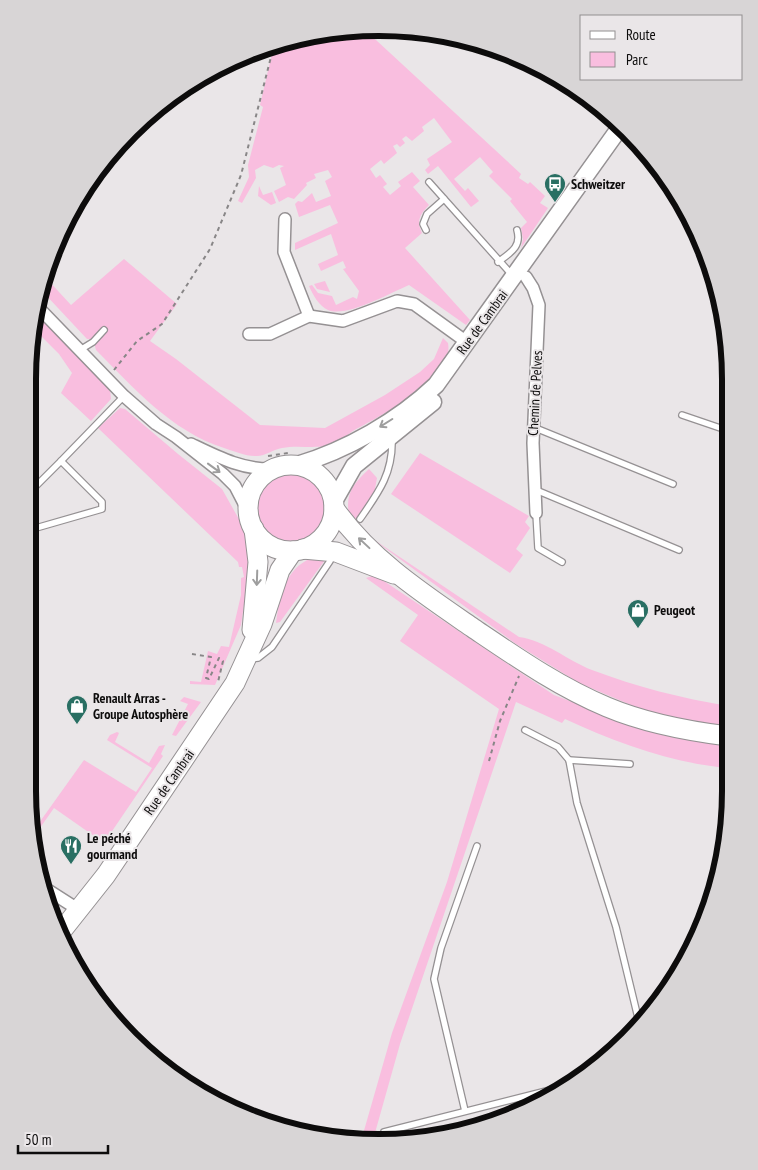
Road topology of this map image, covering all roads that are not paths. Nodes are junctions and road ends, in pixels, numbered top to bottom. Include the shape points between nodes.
1 (617, 133) edge
2 (622, 138) edge
3 (429, 182) dead end
4 (444, 199) junction
5 (285, 219) dead end
6 (426, 230) dead end
7 (517, 230) dead end
8 (498, 262) junction
9 (520, 277) junction
10 (43, 312) edge
11 (309, 316) junction
12 (104, 330) dead end
13 (250, 334) dead end
14 (468, 343) junction
15 (80, 350) junction
16 (124, 396) junction
17 (682, 415) dead end
18 (533, 427) junction
19 (722, 429) edge
20 (392, 434) junction
21 (176, 437) junction
22 (294, 459) junction
23 (61, 460) junction
24 (269, 463) junction
25 (673, 484) dead end
26 (36, 487) edge
27 (535, 490) junction
28 (333, 506) junction
29 (536, 513) joint
30 (360, 519) dead end
31 (251, 521) junction
32 (36, 528) edge
33 (297, 550) junction
34 (679, 550) dead end
35 (330, 561) dead end
36 (562, 562) dead end
37 (397, 576) junction
38 (248, 654) junction
39 (524, 730) dead end
40 (722, 735) edge
41 (569, 760) junction
42 (630, 764) dead end
43 (477, 846) dead end
44 (54, 901) edge
45 (70, 921) edge
46 (638, 1016) edge
47 (542, 1092) edge
48 (466, 1112) junction
49 (384, 1132) dead end

1 - 9 main road, Rue de Cambrai
2 - 9 main road, Rue de Cambrai
3 - 4 lane
4 - 6 lane via 427,214 423,224
4 - 8 lane
5 - 11 street via 284,252
7 - 8 lane via 519,240 516,248
8 - 9 lane
9 - 14 main road, Rue de Cambrai
9 - 18 street, Chemin de Pelves via 533,288 539,305
9 - 20 main road, Rue de Cambrai via 440,396
10 - 15 street
11 - 13 street via 270,334
11 - 14 street via 343,321 397,301 414,304
12 - 15 lane via 94,342
14 -> 22 main road, Rue de Cambrai via 421,399 363,437 328,454
15 - 16 street
16 - 21 street
16 - 23 lane
17 - 19 lane
18 - 25 lane
18 - 27 street, Chemin de Pelves
20 - 28 main road, Rue de Cambrai via 354,466
20 - 30 lane via 386,480
21 - 24 street via 224,460 257,470
21 -> 31 street via 235,486
22 - 24 main road
22 - 28 main road via 319,475 329,488
23 - 26 lane
23 - 32 lane via 102,502 102,509
24 - 31 main road via 250,495
27 - 29 street, Chemin de Pelves
27 - 34 lane
28 - 33 main road via 332,519 324,534 311,545
37 -> 28 main road via 349,528
29 - 36 lane via 538,548
31 - 33 main road via 270,545
31 -> 38 main road, Rue de Cambrai via 258,551
33 - 37 main road via 336,552
33 - 38 main road, Rue de Cambrai via 280,570
35 - 38 lane via 272,647 258,658
37 - 40 main road via 526,663 607,707 672,726
38 - 45 main road, Rue de Cambrai via 220,708
39 - 41 lane via 558,747
41 - 42 lane
41 - 46 lane via 577,803 616,927
43 - 48 lane via 441,948 434,979
44 - 45 street
47 - 48 lane
48 - 49 lane

